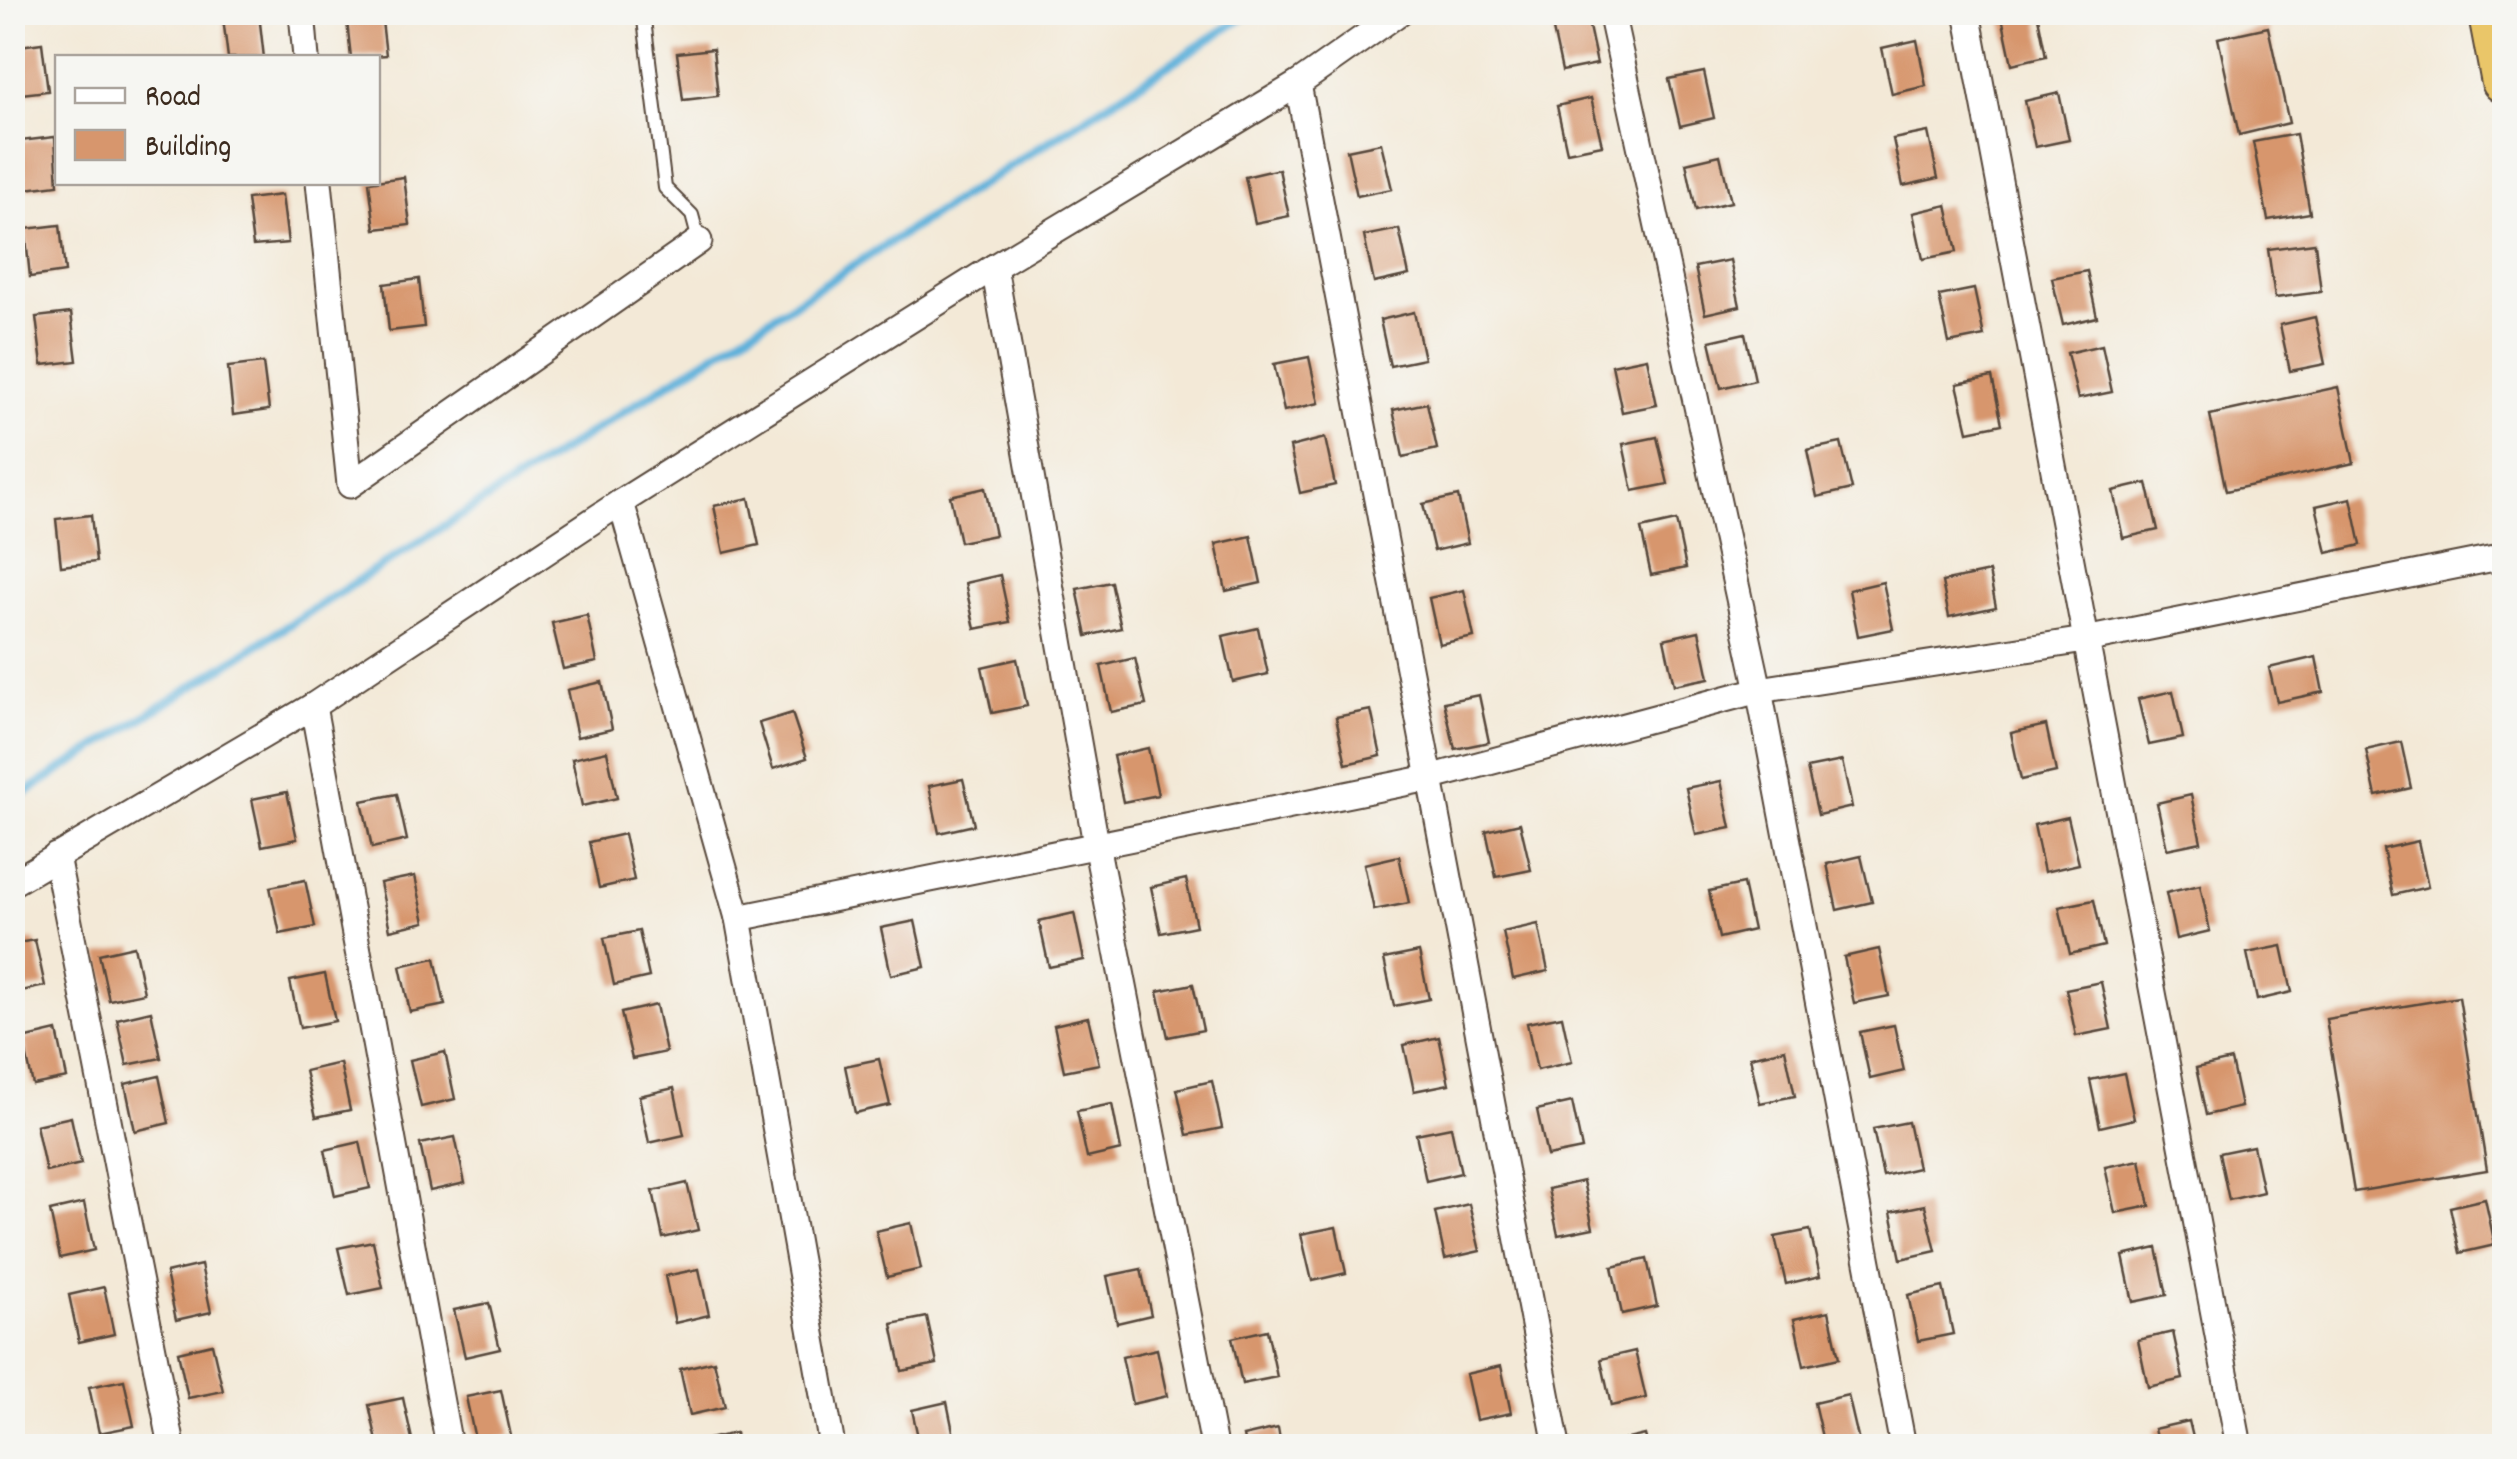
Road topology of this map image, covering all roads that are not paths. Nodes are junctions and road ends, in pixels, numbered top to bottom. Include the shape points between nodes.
1 (302, 12) edge
2 (643, 12) edge
3 (1400, 12) edge
4 (1612, 12) edge
5 (1966, 12) edge
6 (2491, 12) edge
7 (306, 55) edge
8 (2504, 80) edge
9 (1298, 84) junction
10 (319, 185) edge
11 (699, 241) joint
12 (994, 268) junction
13 (621, 502) junction
14 (2504, 556) edge
15 (2085, 640) junction
16 (1759, 690) junction
17 (313, 706) junction
18 (1430, 778) junction
19 (1096, 844) junction
20 (56, 856) junction
21 (12, 883) edge
22 (738, 918) junction
23 (172, 1446) edge
24 (449, 1446) edge
25 (832, 1446) edge
26 (1214, 1446) edge
27 (1556, 1446) edge
28 (1904, 1446) edge
29 (2239, 1446) edge

1 - 7 street
2 - 11 lane via 665,188 692,216
3 - 9 street
4 - 16 street
5 - 15 street
6 - 8 highway
9 - 12 street
9 - 18 street
10 - 11 street via 350,484
12 - 13 street
12 - 19 street
13 - 17 street
13 - 22 street
14 - 15 street
15 - 16 street
15 - 29 street
16 - 18 street
16 - 28 street
17 - 20 street
17 - 24 street
18 - 19 street
18 - 27 street
19 - 22 street
19 - 26 street
20 - 21 street
20 - 23 street
22 - 25 street

